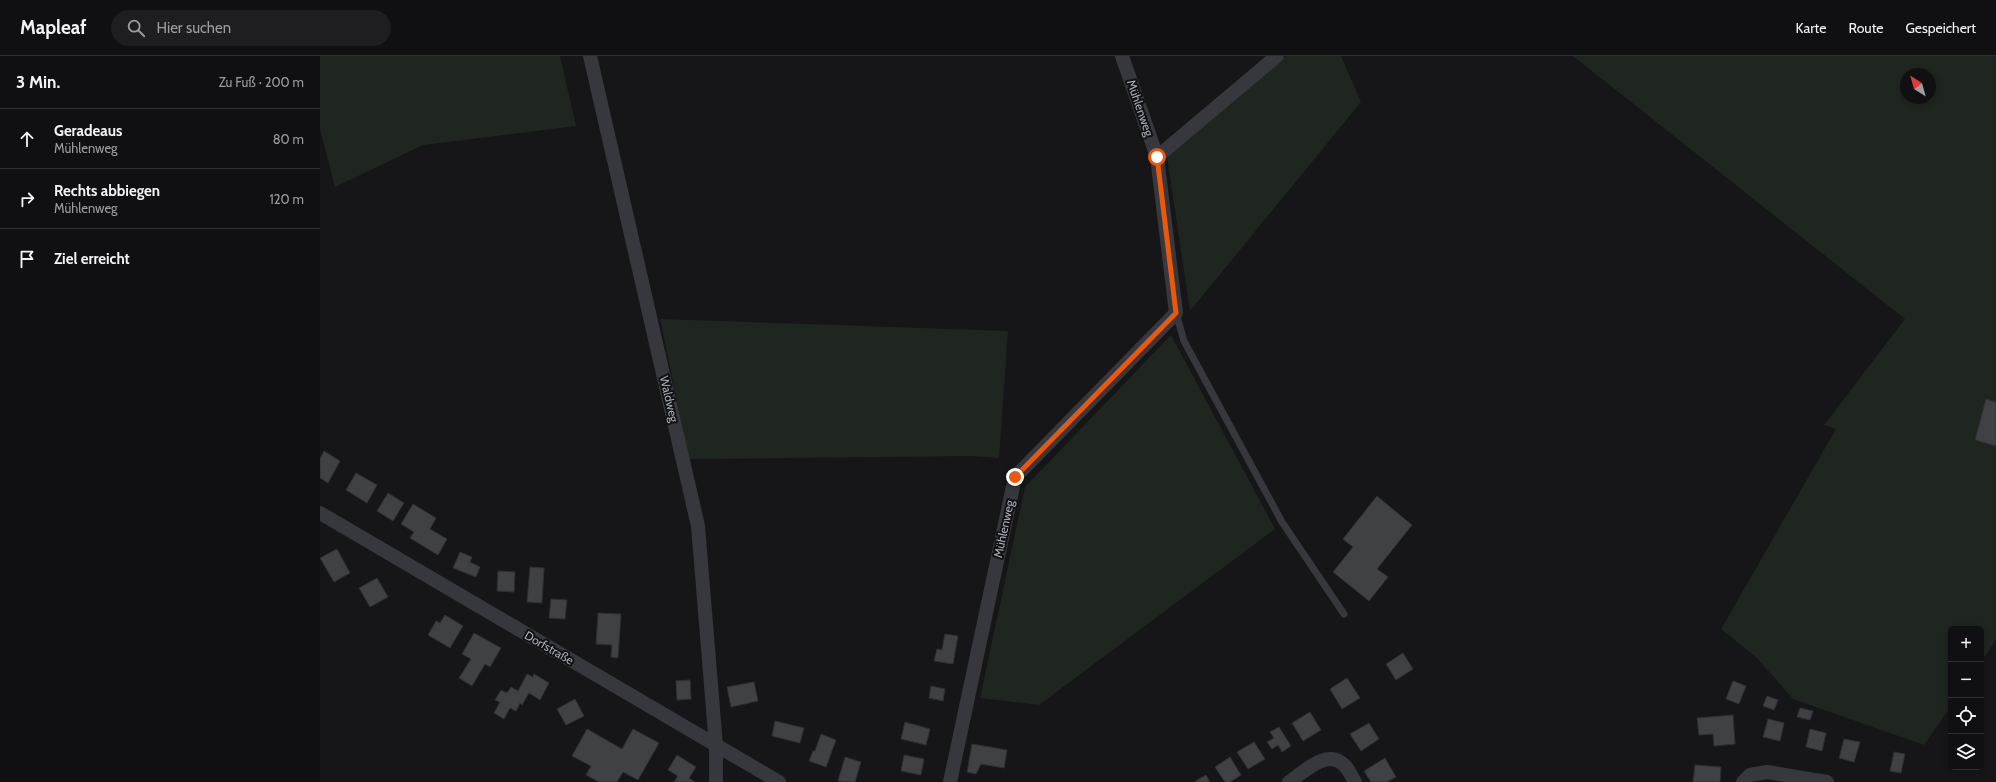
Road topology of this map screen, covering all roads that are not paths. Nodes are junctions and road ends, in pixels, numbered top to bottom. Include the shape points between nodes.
1 (590, 56) edge
2 (1122, 56) edge
3 (1277, 56) edge
4 (1157, 157) junction
5 (1176, 313) junction
6 (322, 517) edge
7 (1344, 614) dead end
8 (716, 746) junction
9 (716, 782) edge
10 (779, 782) edge
11 (950, 782) edge
12 (1290, 782) edge
13 (1355, 782) edge
14 (1743, 782) edge
15 (1827, 782) edge

1 - 8 street, Waldweg via 698,526
2 - 4 street, Mühlenweg
3 - 4 street
4 - 5 street, Mühlenweg
5 - 7 lane via 1184,341 1282,522
5 - 11 street, Mühlenweg via 1015,477
6 - 8 street, Dorfstraße
8 - 9 street, Waldweg
8 - 10 street, Dorfstraße
12 - 13 street via 1317,762 1336,759 1345,765
14 - 15 street via 1750,775 1767,772

